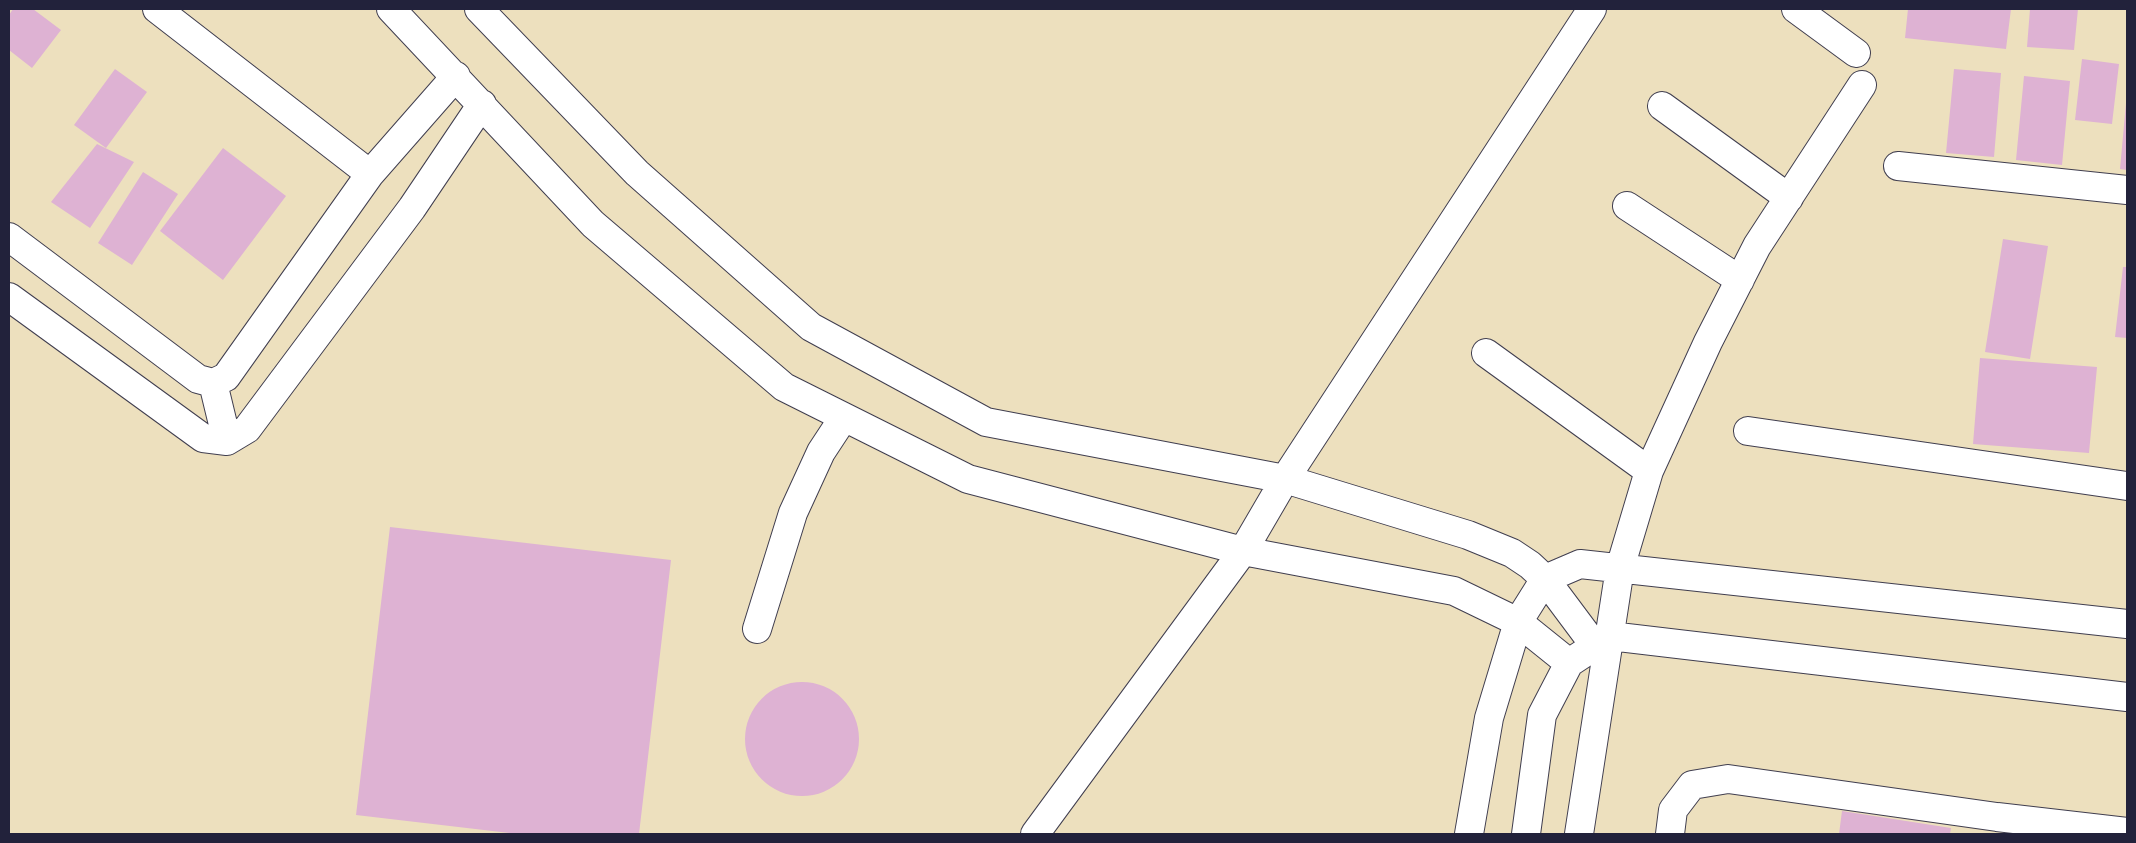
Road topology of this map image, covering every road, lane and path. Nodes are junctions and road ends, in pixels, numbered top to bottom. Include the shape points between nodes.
1 (157, 9) edge
2 (391, 9) edge
3 (479, 9) edge
4 (1592, 9) edge
5 (1796, 9) edge
6 (1856, 53) dead end
7 (456, 76) junction
8 (1862, 85) dead end
9 (482, 104) junction
10 (1662, 106) dead end
11 (1898, 166) dead end
12 (370, 174) junction
13 (2127, 190) edge
14 (1789, 198) junction
15 (1627, 206) dead end
16 (9, 237) edge
17 (1740, 280) junction
18 (9, 297) edge
19 (1486, 354) dead end
20 (213, 383) junction
21 (844, 417) junction
22 (1748, 431) dead end
23 (227, 441) junction
24 (1649, 471) junction
25 (1285, 479) junction
26 (2127, 486) edge
27 (1243, 551) junction
28 (1620, 568) junction
29 (1545, 579) junction
30 (1518, 622) junction
31 (2127, 624) edge
32 (757, 629) dead end
33 (1602, 641) junction
34 (1569, 663) junction
35 (2127, 697) edge
36 (1996, 826) edge
37 (2127, 832) edge
38 (1035, 834) edge
39 (1469, 834) edge
40 (1526, 834) edge
41 (1580, 834) edge
42 (1670, 834) edge

1 - 12 street
2 - 7 street
3 - 25 street via 637,173 811,327 986,422
4 - 25 street
5 - 6 street
7 - 9 street
7 - 12 street
8 - 14 street
9 - 21 street via 593,224 784,387
9 - 23 street via 412,208 248,429
10 - 14 street
11 - 13 street
12 - 20 street via 226,377
14 - 17 street via 1757,246
15 - 17 street
16 - 20 street via 198,379
17 - 24 street
18 - 23 street via 203,438
19 - 24 street
20 - 23 street
21 - 27 street via 968,479
21 - 32 street via 822,452 793,513
22 - 26 street
24 - 28 street
25 - 27 street
25 - 29 street via 1468,535 1512,553
27 - 30 street via 1454,592
27 - 38 street
28 - 29 street via 1580,564
28 - 31 street
28 - 33 street
29 - 30 street
29 - 33 street
30 - 34 street
30 - 39 street via 1489,718
33 - 34 street
33 - 35 street
33 - 41 street
34 - 40 street via 1542,715
36 - 37 street
36 - 42 street via 1728,779 1692,785 1673,810

